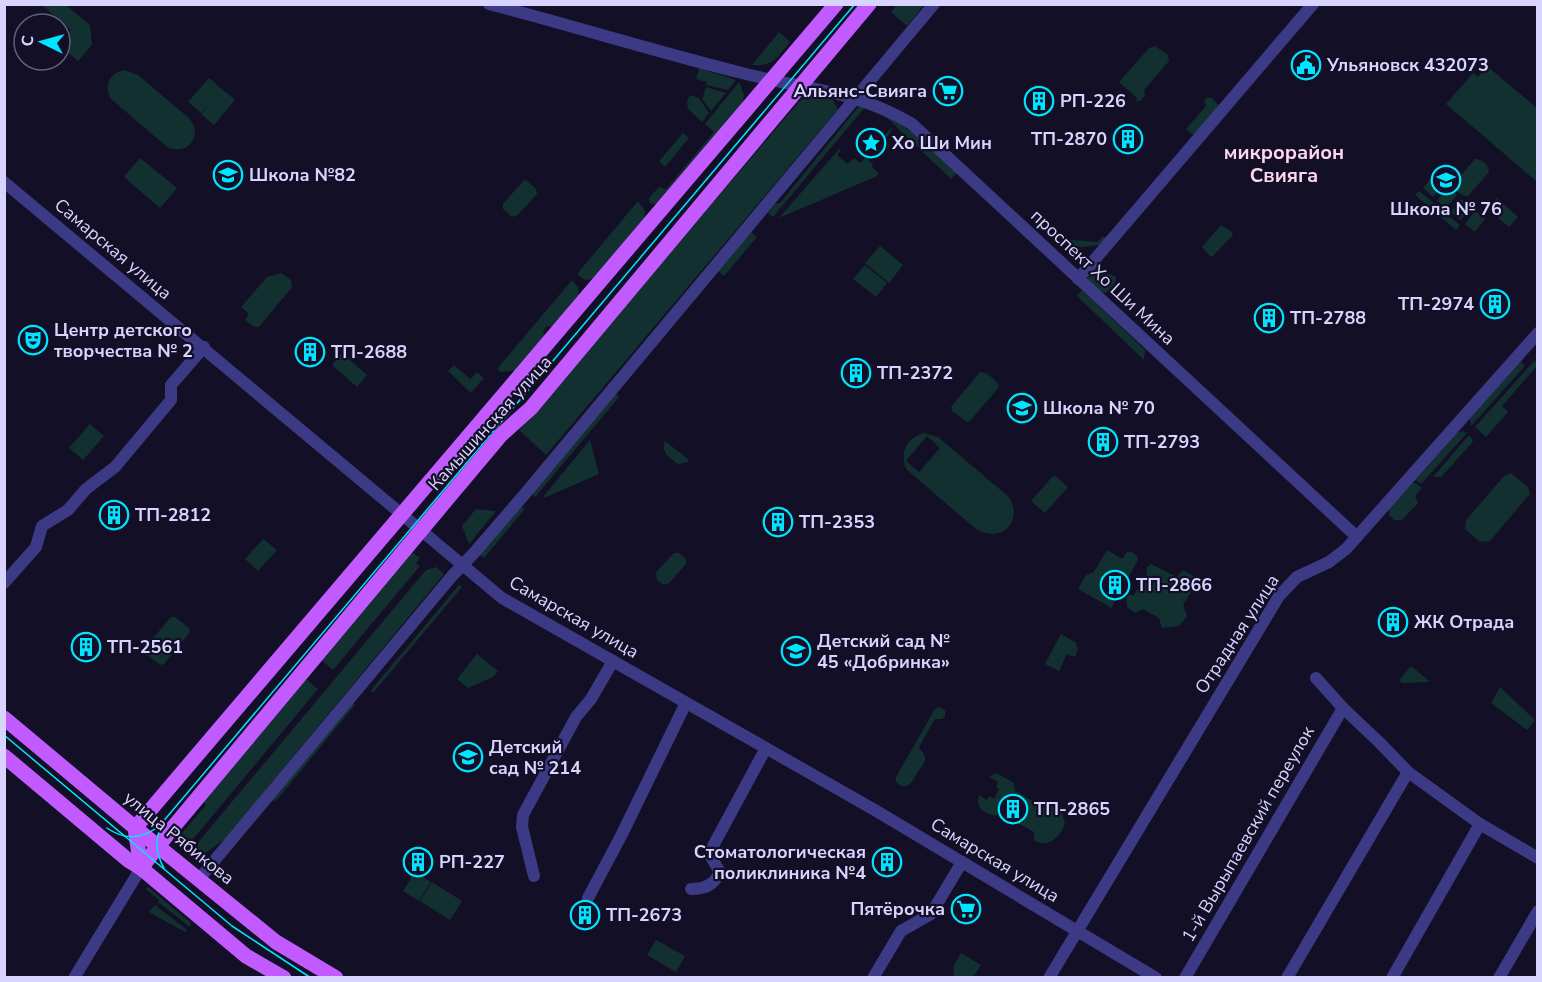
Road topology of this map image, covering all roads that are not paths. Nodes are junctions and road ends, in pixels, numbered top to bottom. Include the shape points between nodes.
1 (489, 4) edge
2 (836, 4) edge
3 (869, 4) edge
4 (934, 4) edge
5 (1313, 4) edge
6 (772, 79) junction
7 (801, 84) junction
8 (857, 99) junction
9 (4, 182) edge
10 (1078, 279) junction
11 (1538, 333) edge
12 (204, 347) junction
13 (403, 513) junction
14 (422, 529) junction
15 (1357, 537) junction
16 (463, 564) junction
17 (4, 583) edge
18 (613, 661) junction
19 (1316, 678) dead end
20 (686, 703) junction
21 (1343, 708) junction
22 (4, 718) edge
23 (766, 748) junction
24 (4, 756) edge
25 (1408, 772) junction
26 (1480, 824) junction
27 (135, 828) junction
28 (158, 846) junction
29 (1538, 858) edge
30 (962, 862) junction
31 (141, 868) junction
32 (534, 876) dead end
33 (199, 879) junction
34 (691, 889) dead end
35 (588, 898) dead end
36 (1538, 911) edge
37 (1077, 930) junction
38 (74, 978) edge
39 (284, 978) edge
40 (336, 978) edge
41 (873, 978) edge
42 (1049, 978) edge
43 (1156, 978) edge
44 (1185, 978) edge
45 (1287, 978) edge
46 (1392, 978) edge
47 (1498, 978) edge

1 - 6 street, проспект Хо Ши Мина
2 - 6 main road, Камышинская улица
3 - 7 main road, Камышинская улица
4 - 8 street
5 - 10 street
6 - 7 street, проспект Хо Ши Мина
6 - 13 main road, Камышинская улица
7 - 8 street, проспект Хо Ши Мина
7 - 14 main road, Камышинская улица via 531,408 501,435
8 - 10 street, проспект Хо Ши Мина via 889,110 912,124
8 - 16 street
9 - 12 street, Самарская улица
10 - 15 street, проспект Хо Ши Мина
11 - 15 street, Отрадная улица
12 - 13 street, Самарская улица
12 - 17 street via 171,385 171,400 122,458 68,510 42,526 36,547
13 - 14 street, Самарская улица
13 - 27 main road, Камышинская улица
14 - 16 street, Самарская улица
14 - 28 main road, Камышинская улица
15 - 37 street, Отрадная улица via 1329,562 1297,577 1279,596
16 - 18 street, Самарская улица via 502,598
16 - 33 street
18 - 20 street, Самарская улица
18 - 32 street via 576,717 524,815 522,828
19 - 21 street
20 - 23 street, Самарская улица
20 - 35 street
21 - 25 street
21 - 44 street, 1-й Вырыпаевский переулок
22 - 27 main road, улица Рябикова
23 - 30 street, Самарская улица
23 - 34 street via 713,846 711,856 720,872 717,879 706,888
24 - 31 main road
25 - 26 street
25 - 45 street
26 - 29 street
26 - 46 street
27 - 28 main road, улица Рябикова
27 - 31 main road
28 - 31 main road, Камышинская улица
28 - 33 main road, улица Рябикова
30 - 37 street, Самарская улица
30 - 41 street via 931,914 901,931
31 - 38 street, Камышинская улица
31 - 39 main road via 246,956
33 - 40 main road, улица Рябикова via 276,942
36 - 47 street
37 - 42 street, Отрадная улица
37 - 43 street, Самарская улица

